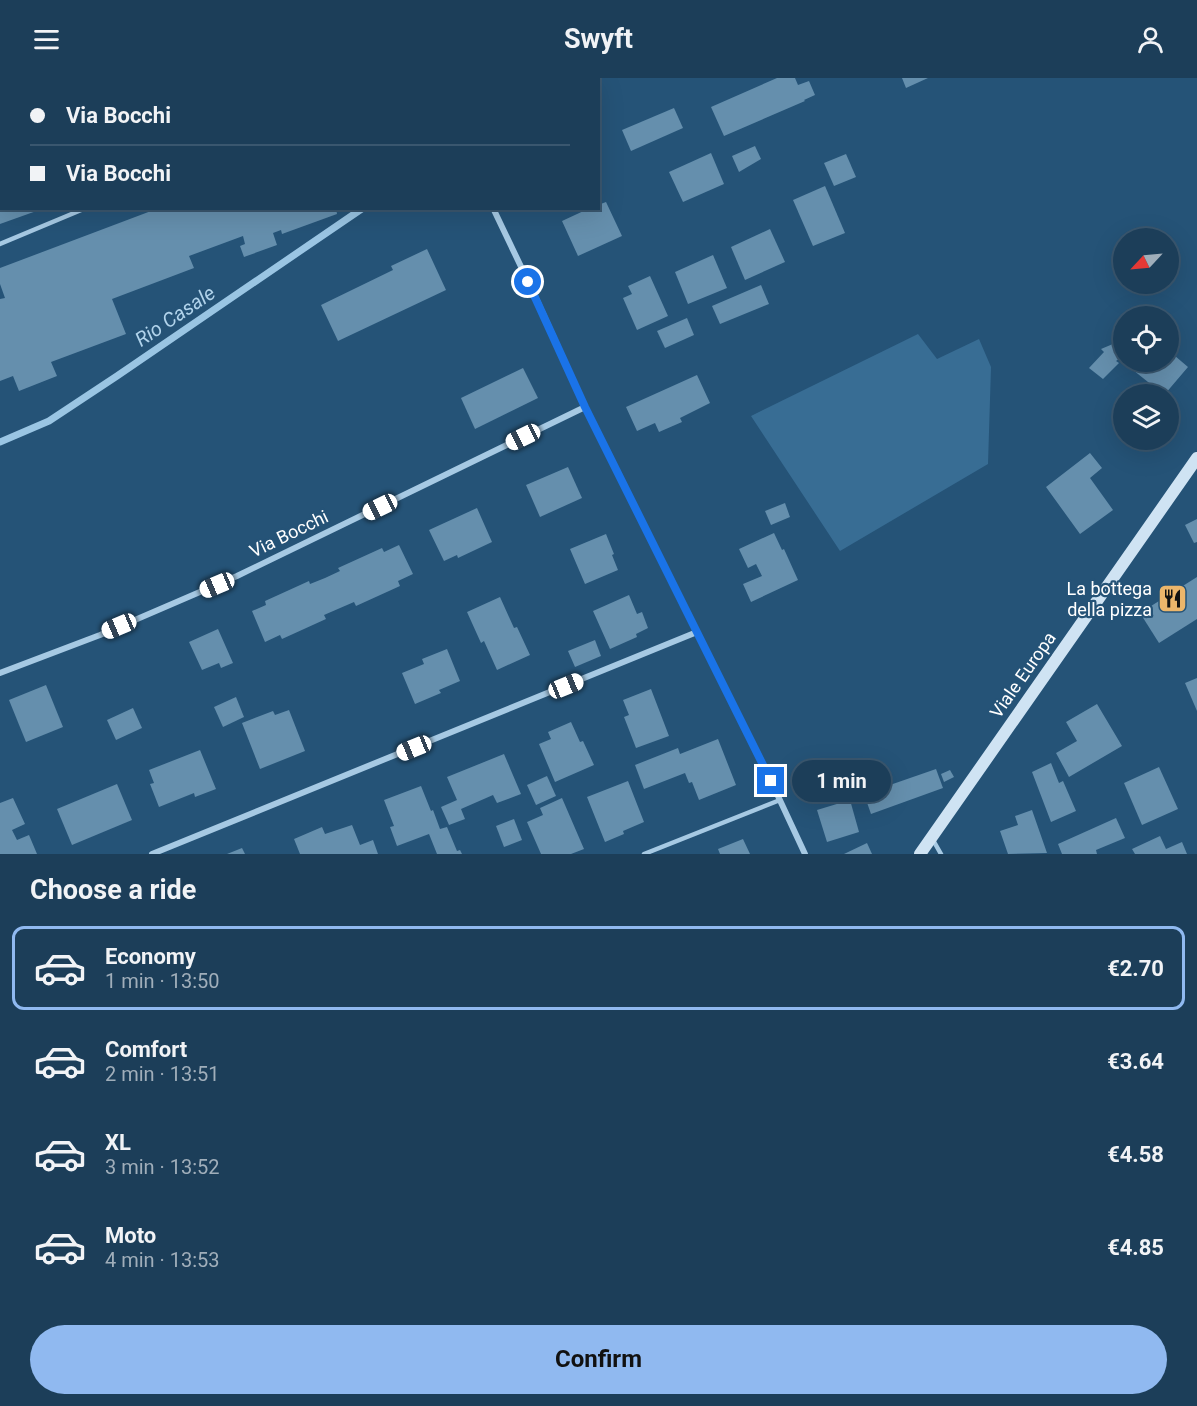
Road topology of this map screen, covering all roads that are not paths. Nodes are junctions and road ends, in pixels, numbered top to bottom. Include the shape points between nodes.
1 (81, 210) edge
2 (494, 210) edge
3 (0, 244) edge
4 (585, 407) junction
5 (1197, 459) edge
6 (697, 632) junction
7 (0, 673) edge
8 (780, 800) junction
9 (932, 837) junction
10 (152, 854) edge
11 (645, 854) edge
12 (805, 854) edge
13 (921, 854) edge
14 (941, 854) edge

1 - 3 lane
2 - 4 street
4 - 6 street
4 - 7 street, Via Bocchi via 237,576
5 - 9 main road, Viale Europa
6 - 8 street
6 - 10 street
8 - 11 lane
8 - 12 street
9 - 13 main road, Viale Europa
9 - 14 lane

